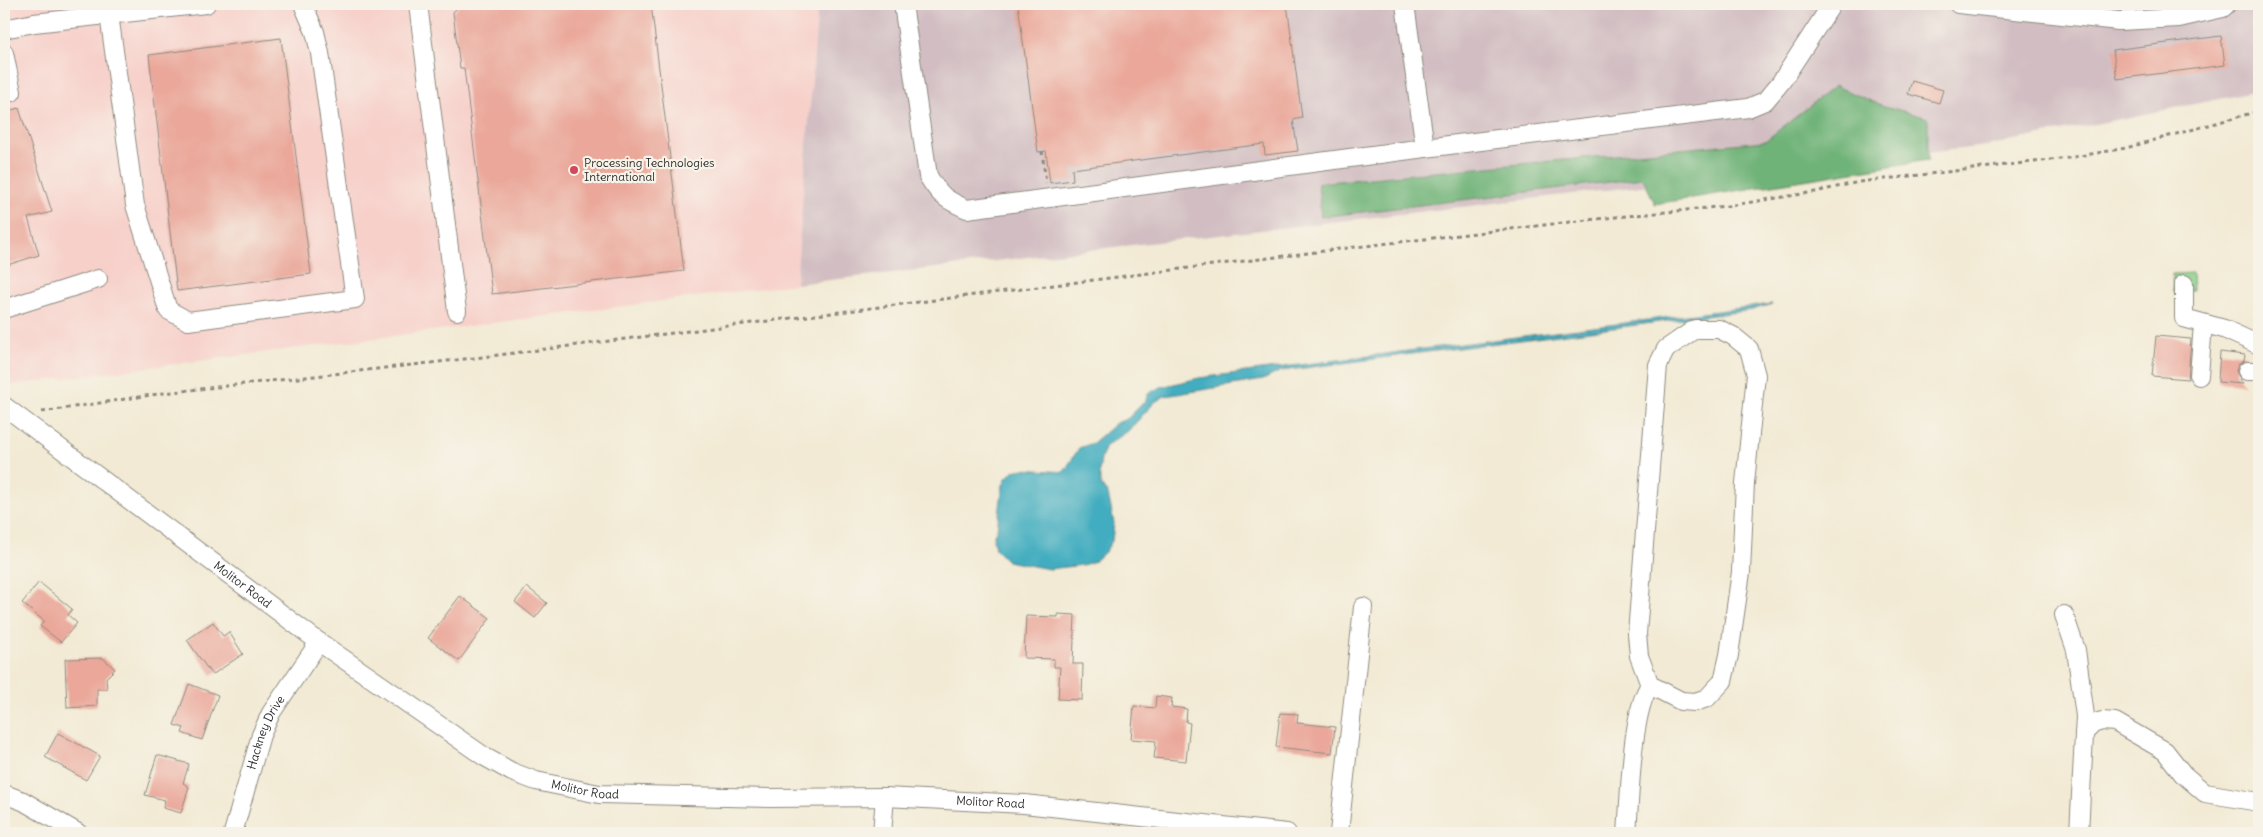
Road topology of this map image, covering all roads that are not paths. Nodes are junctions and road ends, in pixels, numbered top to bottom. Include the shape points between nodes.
1 (206, 4) edge
2 (303, 4) edge
3 (418, 4) edge
4 (903, 4) edge
5 (1405, 4) edge
6 (1832, 4) edge
7 (1958, 4) edge
8 (2227, 4) edge
9 (144, 7) edge
10 (109, 14) junction
11 (4, 29) edge
12 (4, 53) edge
13 (12, 92) dead end
14 (1425, 148) junction
15 (98, 279) dead end
16 (2184, 284) dead end
17 (4, 309) edge
18 (457, 311) dead end
19 (2203, 324) junction
20 (2259, 345) edge
21 (2199, 376) dead end
22 (9, 410) edge
23 (1363, 607) dead end
24 (2064, 615) dead end
25 (319, 642) junction
26 (1650, 686) junction
27 (2084, 733) junction
28 (4, 794) edge
29 (885, 797) junction
30 (2259, 802) edge
31 (78, 833) edge
32 (233, 833) edge
33 (882, 833) edge
34 (1281, 833) edge
35 (1287, 833) edge
36 (1339, 833) edge
37 (1627, 833) edge
38 (2079, 833) edge

1 - 9 street
2 - 10 street via 320,53 355,299 188,321 168,310 135,205
3 - 18 street
4 - 14 street via 928,176 938,193 967,209
5 - 14 street
6 - 14 street via 1781,82 1765,101 1748,108
7 - 8 street via 2119,21 2179,18 2223,8
9 - 10 street
10 - 11 street
12 - 13 street
15 - 17 street
16 - 19 street via 2184,318
19 - 20 street
19 - 21 street
22 - 25 street, Molitor Road
23 - 36 street
24 - 27 street via 2078,660
25 - 29 street, Molitor Road via 484,757 536,781 599,794 636,796
25 - 32 street, Hackney Drive via 271,713 261,735
26 - 26 street via 1639,656 1637,634 1658,365 1666,349 1695,329 1720,330 1749,349 1756,375 1745,483 1741,572 1729,655 1723,681 1707,698 1695,702 1681,701
26 - 37 street via 1642,696 1638,717
27 - 30 street via 2093,724 2115,722 2165,751 2182,774 2205,793
27 - 38 street
28 - 31 street via 23,801
29 - 33 street
29 - 34 street, Molitor Road via 1024,804
34 - 35 street, Molitor Road

